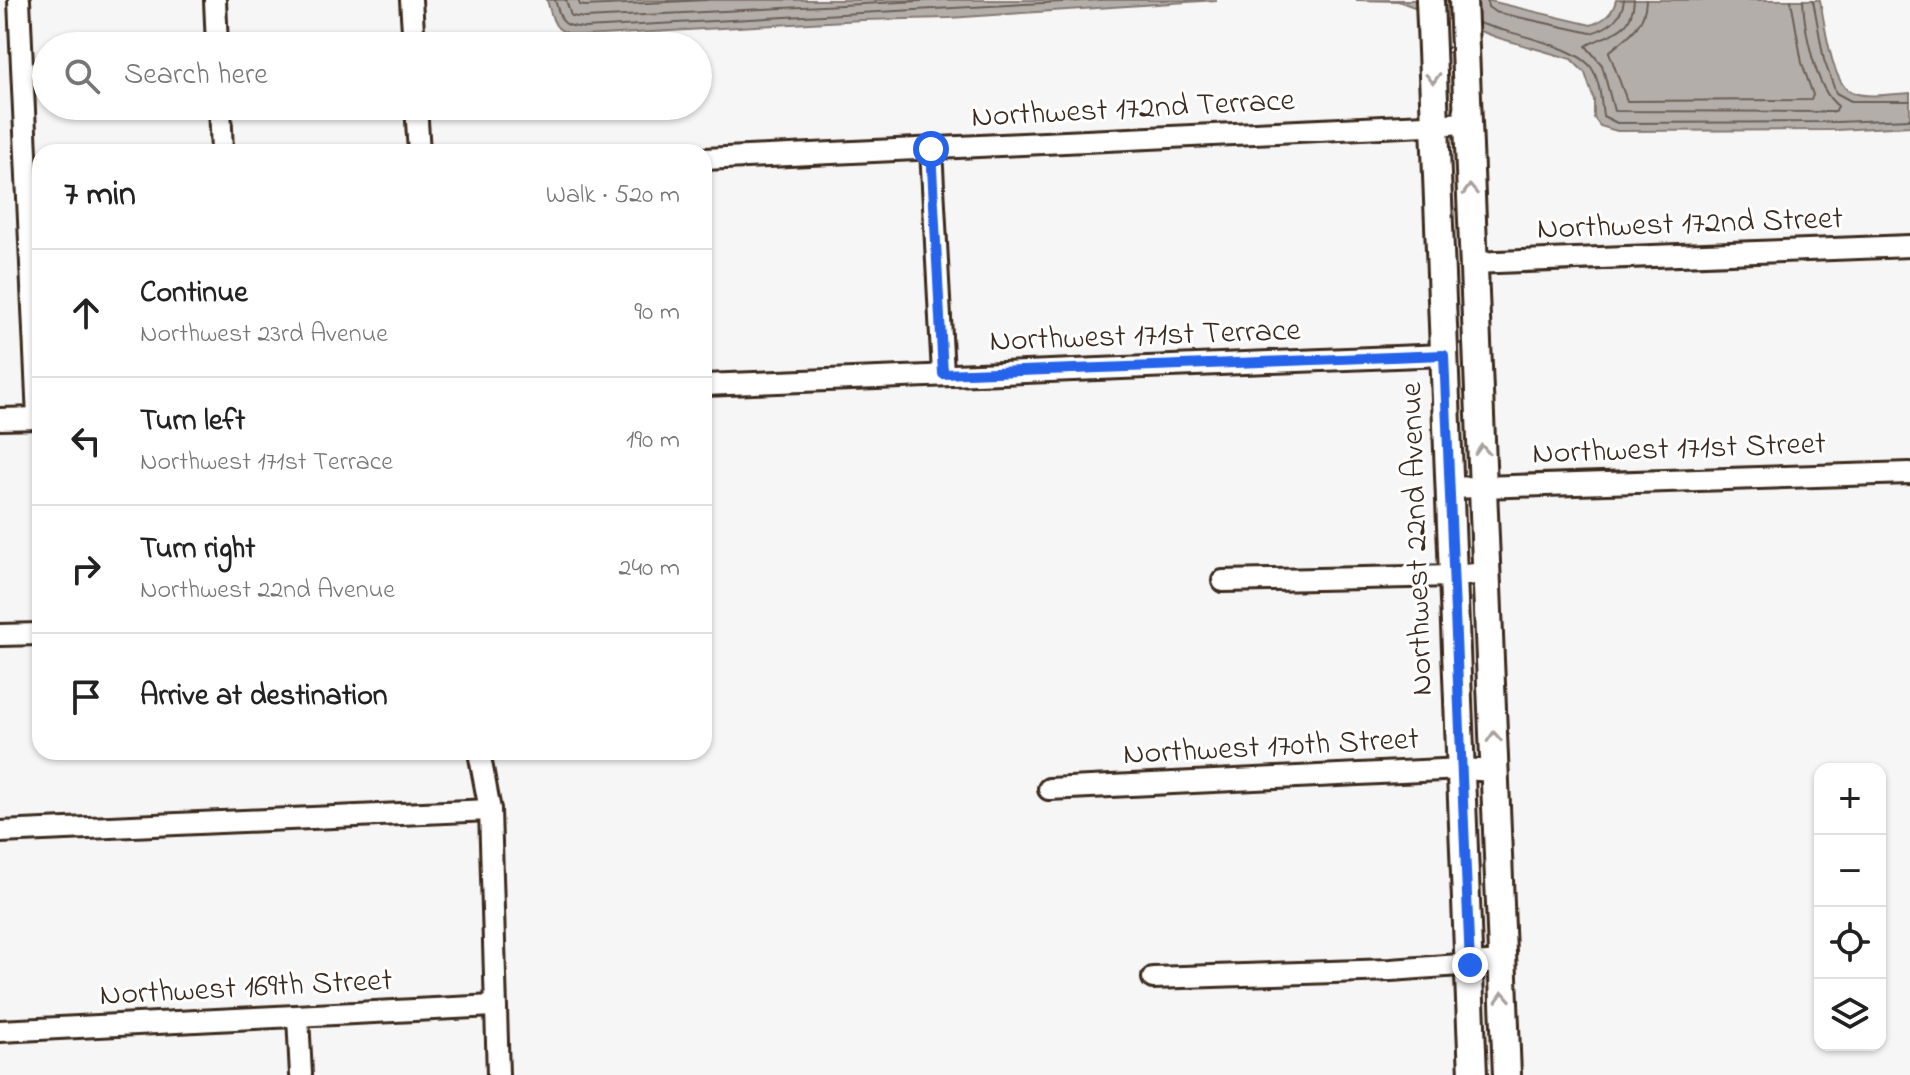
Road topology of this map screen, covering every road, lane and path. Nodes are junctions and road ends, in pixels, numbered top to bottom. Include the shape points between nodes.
1 (19, 0) edge
2 (215, 0) edge
3 (411, 0) edge
4 (1430, 0) edge
5 (1463, 0) edge
6 (216, 32) edge
7 (413, 32) edge
8 (221, 120) edge
9 (417, 120) edge
10 (1468, 123) junction
11 (1435, 126) junction
12 (222, 144) edge
13 (418, 144) edge
14 (931, 149) junction
15 (712, 159) edge
16 (1910, 246) edge
17 (1473, 263) junction
18 (32, 272) edge
19 (1444, 355) junction
20 (943, 374) junction
21 (712, 385) edge
22 (32, 418) edge
23 (0, 419) edge
24 (1910, 473) edge
25 (1485, 486) junction
26 (1450, 488) junction
27 (1486, 573) junction
28 (1454, 576) junction
29 (1223, 581) dead end
30 (32, 634) edge
31 (0, 635) edge
32 (481, 760) edge
33 (1462, 769) junction
34 (1495, 771) junction
35 (1049, 789) dead end
36 (490, 810) junction
37 (0, 832) edge
38 (1501, 962) junction
39 (1470, 965) junction
40 (1153, 978) dead end
41 (494, 1006) junction
42 (298, 1017) junction
43 (0, 1031) edge
44 (301, 1075) edge
45 (498, 1075) edge
46 (1473, 1075) edge
47 (1507, 1075) edge

1 - 18 street
2 - 6 street
3 - 7 street
4 -> 11 main road, Northwest 22nd Avenue
5 - 10 main road, Northwest 22nd Avenue
8 - 12 street
9 - 13 street
10 - 11 street, Northwest 172nd Terrace
17 -> 10 main road, Northwest 22nd Avenue
11 - 14 street, Northwest 172nd Terrace
11 - 19 main road, Northwest 22nd Avenue
14 - 15 street, Northwest 172nd Terrace
14 - 20 street
16 - 17 street, Northwest 172nd Street
25 -> 17 main road, Northwest 22nd Avenue
19 - 20 street, Northwest 171st Terrace
19 - 26 main road, Northwest 22nd Avenue
20 - 21 street, Northwest 171st Terrace
22 - 23 street
24 - 25 street, Northwest 171st Street
25 - 26 street, Northwest 171st Street
25 - 27 main road, Northwest 22nd Avenue
26 - 28 main road, Northwest 22nd Avenue
27 - 28 street
34 -> 27 main road, Northwest 22nd Avenue
28 - 29 street
28 - 33 main road, Northwest 22nd Avenue
30 - 31 street
32 - 36 street
33 - 34 street, Northwest 170th Street
33 - 35 street, Northwest 170th Street
33 - 39 main road, Northwest 22nd Avenue
34 - 38 main road, Northwest 22nd Avenue
36 - 37 street
36 - 41 street
38 - 39 street
47 -> 38 main road, Northwest 22nd Avenue
39 - 40 street
39 - 46 main road, Northwest 22nd Avenue
41 - 42 street, Northwest 169th Street
41 - 45 street
42 - 43 street, Northwest 169th Street
42 - 44 street

